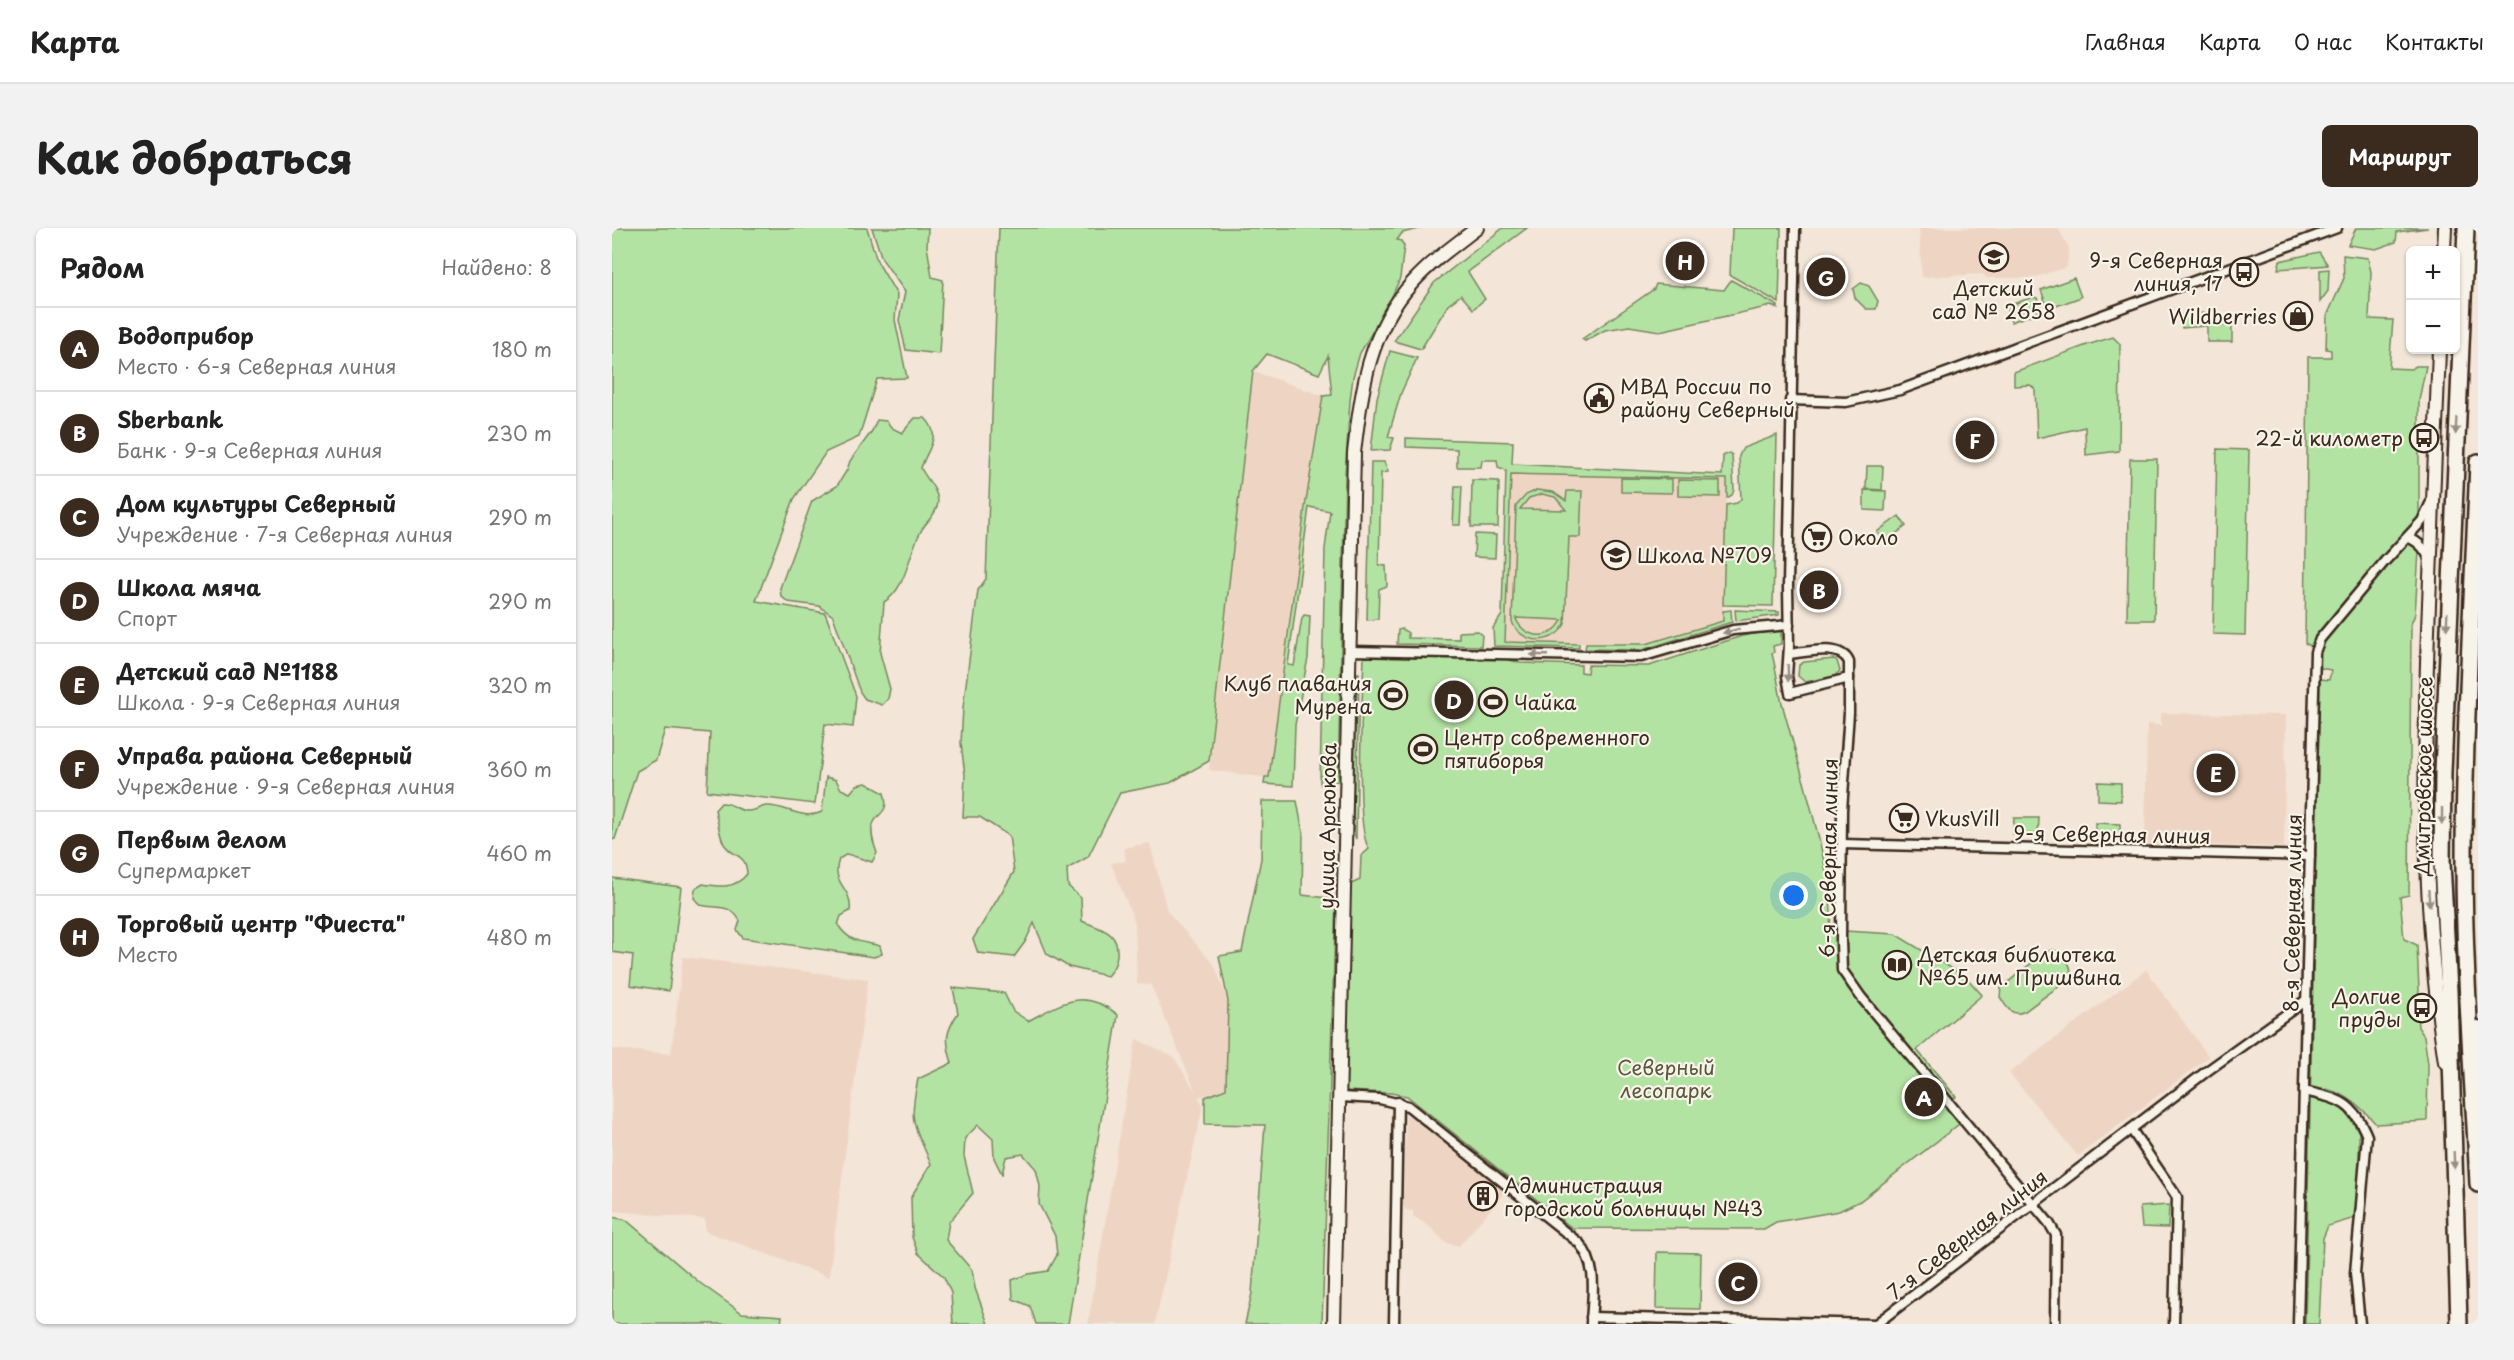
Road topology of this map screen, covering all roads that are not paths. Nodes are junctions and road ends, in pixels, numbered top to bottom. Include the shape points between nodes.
1 (1477, 228) edge
2 (1795, 228) edge
3 (2336, 228) edge
4 (2445, 228) edge
5 (2466, 228) edge
6 (2444, 246) edge
7 (2439, 354) edge
8 (1790, 400) junction
9 (2478, 462) edge
10 (2432, 498) junction
11 (2408, 537) junction
12 (2430, 563) junction
13 (1789, 625) junction
14 (1350, 651) junction
15 (1789, 654) junction
16 (1849, 678) junction
17 (1842, 844) junction
18 (2310, 856) junction
19 (2306, 1000) junction
20 (2478, 1027) edge
21 (2304, 1091) junction
22 (1340, 1097) junction
23 (2474, 1101) junction
24 (1398, 1102) junction
25 (2451, 1102) junction
26 (2131, 1129) junction
27 (2478, 1184) edge
28 (2032, 1203) junction
29 (1591, 1321) edge
30 (1711, 1322) edge
31 (1768, 1323) edge
32 (1334, 1324) edge
33 (1394, 1324) edge
34 (1875, 1324) edge
35 (2055, 1324) edge
36 (2174, 1324) edge
37 (2298, 1324) edge
38 (2360, 1324) edge
39 (2459, 1324) edge

1 - 14 street, улица Арсюкова via 1412,283 1385,322 1369,358 1354,453
2 - 8 street
3 - 8 street via 1900,390 1846,402
4 - 6 street
5 -> 25 highway, Дмитровское шоссе via 2442,784
7 - 10 street
8 - 13 street
9 - 23 highway via 2464,862
10 - 11 street, 8-я Северная линия via 2422,521
10 - 12 street
11 - 12 street via 2427,552
11 - 18 street, 8-я Северная линия via 2320,639 2315,652
12 -> 25 street via 2424,818 2436,1003
13 -> 14 street via 1733,630 1641,657
13 - 15 street
14 - 22 street, улица Арсюкова
15 - 16 street, 6-я Северная линия via 1842,653 1849,662
15 -> 16 street via 1790,693
16 - 17 street, 6-я Северная линия
17 - 18 street, 9-я Северная линия
17 - 28 street, 6-я Северная линия via 1842,970
18 - 19 street, 8-я Северная линия
19 - 21 street, 8-я Северная линия
19 - 26 street, 7-я Северная линия
20 - 23 street
21 - 37 street, 8-я Северная линия
21 - 38 street via 2341,1101 2360,1117 2367,1136 2355,1273
22 - 24 street
22 - 32 street, улица Арсюкова
23 - 27 highway
24 - 29 street via 1579,1243 1592,1264
24 - 33 street
25 -> 39 highway, Дмитровское шоссе
26 - 28 street, 7-я Северная линия
26 - 36 street via 2177,1197
28 - 34 street, 7-я Северная линия
28 - 35 street, 6-я Северная линия via 2056,1235
29 - 30 street, 7-я Северная линия
30 - 31 street, 7-я Северная линия
31 - 34 street, 7-я Северная линия

